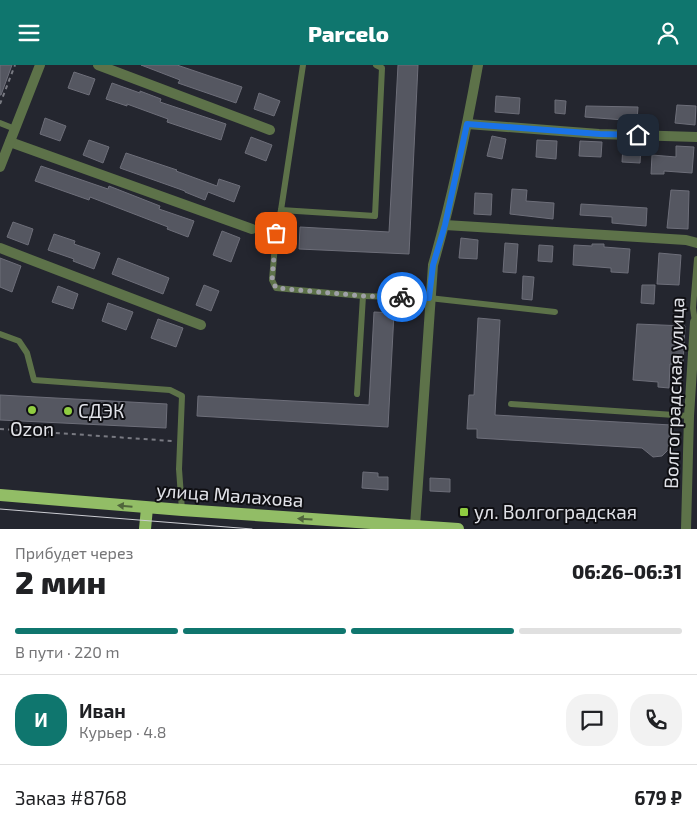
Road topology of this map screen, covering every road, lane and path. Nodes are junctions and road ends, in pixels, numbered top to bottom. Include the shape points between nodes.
1 (15, 65) edge
2 (40, 65) edge
3 (98, 65) edge
4 (304, 65) edge
5 (376, 65) edge
6 (478, 65) edge
7 (0, 104) edge
8 (0, 123) edge
9 (467, 124) junction
10 (15, 129) junction
11 (270, 130) dead end
12 (697, 137) edge
13 (10, 142) junction
14 (0, 167) edge
15 (281, 211) junction
16 (445, 225) junction
17 (252, 229) dead end
18 (697, 243) edge
19 (0, 248) edge
20 (697, 259) edge
21 (364, 296) junction
22 (429, 298) junction
23 (555, 312) dead end
24 (696, 322) edge
25 (201, 325) dead end
26 (0, 335) edge
27 (357, 394) dead end
28 (693, 402) edge
29 (511, 404) dead end
30 (688, 416) junction
31 (0, 429) edge
32 (181, 442) junction
33 (0, 495) edge
34 (147, 507) junction
35 (182, 510) junction
36 (414, 526) junction
37 (145, 529) edge
38 (458, 529) edge
39 (686, 529) edge

1 - 7 path
2 - 10 street
3 - 11 street
4 - 15 lane
5 - 15 lane via 382,68 375,216
6 - 9 street
8 - 10 lane
9 - 12 street
9 - 16 street
10 - 13 street
13 - 14 street
13 - 17 street
15 - 21 lane via 272,280 276,288
16 - 18 street
16 - 22 street via 433,265
19 - 25 street
20 - 24 lane, Волгоградская улица via 693,308
21 - 22 lane
21 - 27 lane
22 - 23 lane
22 - 36 street
24 - 28 street, Волгоградская улица
26 - 32 lane via 19,341 27,353 34,381 170,390 182,396
28 - 30 street, Волгоградская улица
29 - 30 lane
30 - 39 street, Волгоградская улица
31 - 32 path
32 - 35 lane
34 -> 33 main road, улица Малахова
34 - 35 main road, улица Малахова
34 - 37 main road
36 -> 35 main road, улица Малахова
36 - 38 main road, улица Малахова

